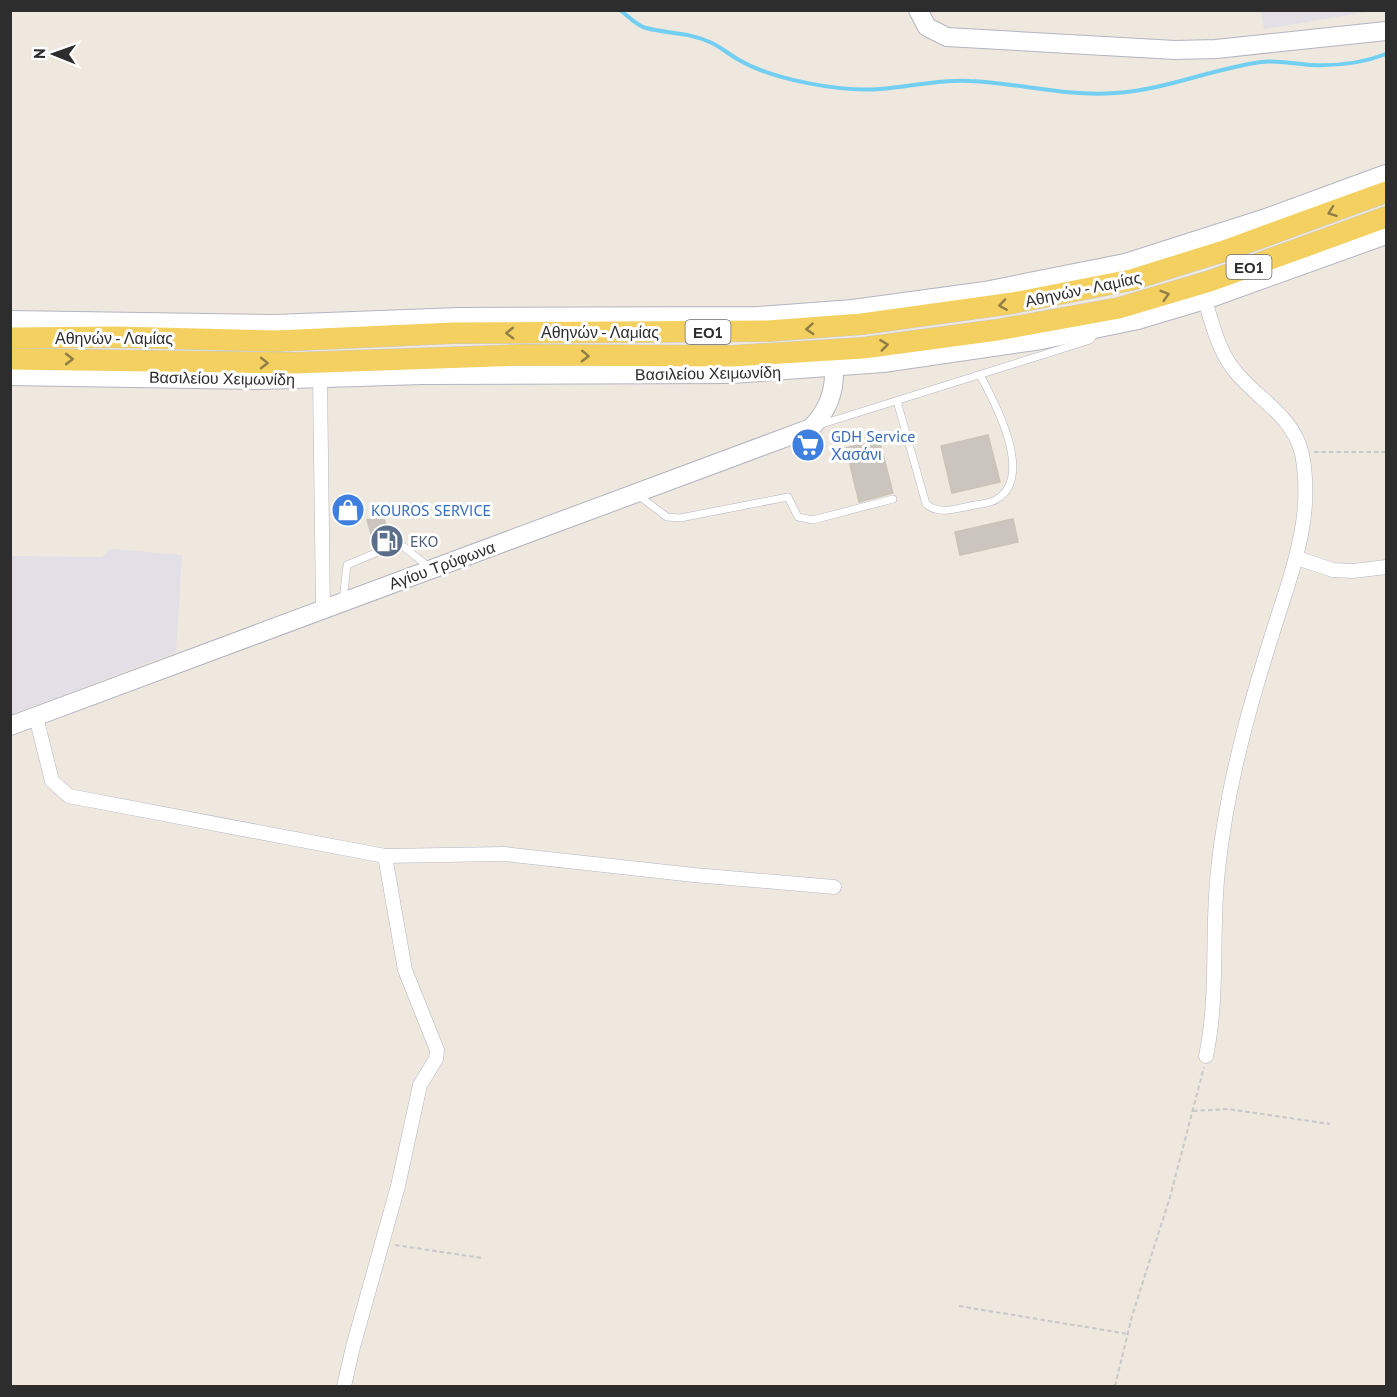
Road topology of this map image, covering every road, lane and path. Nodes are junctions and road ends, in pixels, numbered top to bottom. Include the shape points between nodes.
1 (918, 10) edge
2 (1386, 31) edge
3 (1386, 174) edge
4 (1386, 192) edge
5 (1386, 217) edge
6 (1386, 235) edge
7 (1205, 300) junction
8 (10, 320) edge
9 (1098, 329) junction
10 (10, 338) edge
11 (10, 359) edge
12 (834, 368) junction
13 (980, 375) junction
14 (10, 376) edge
15 (320, 379) junction
16 (897, 401) junction
17 (811, 428) junction
18 (1386, 452) edge
19 (1302, 454) junction
20 (636, 494) junction
21 (893, 499) dead end
22 (1297, 558) junction
23 (1386, 567) edge
24 (431, 568) junction
25 (343, 601) junction
26 (323, 608) junction
27 (36, 717) junction
28 (10, 726) edge
29 (385, 856) junction
30 (834, 887) dead end
31 (1206, 1056) joint
32 (1192, 1111) junction
33 (1330, 1124) dead end
34 (383, 1242) junction
35 (482, 1258) dead end
36 (959, 1306) dead end
37 (1128, 1334) junction
38 (344, 1386) edge
39 (1115, 1386) edge

1 - 2 street via 927,27 947,37 1175,50
3 - 8 street via 1125,263 985,291 853,309 758,316 459,317 274,324
4 -> 10 main road, Αθηνών - Λαμίας / ΕΟ1 via 1131,280 1002,305 862,324 749,332 454,333 276,340
11 -> 5 main road, Αθηνών - Λαμίας / ΕΟ1 via 294,363 511,356 762,355 863,348 1119,308 1231,274
6 - 7 street, Βασιλείου Χειμωνίδη
7 - 9 street, Βασιλείου Χειμωνίδη
7 - 19 street via 1212,326 1233,369 1276,409 1298,440
9 - 12 street, Βασιλείου Χειμωνίδη via 951,354
9 - 13 lane via 1090,340
12 - 15 street, Βασιλείου Χειμωνίδη via 732,374 483,374
12 - 17 street via 829,403
13 - 16 lane
13 - 16 lane via 1003,418 1010,442 1008,486 995,501 939,511 926,504
14 - 15 street, Βασιλείου Χειμωνίδη
15 - 26 street
16 - 17 lane
17 - 20 street, Αγίου Τρύφωνα
18 - 19 path
19 - 22 street via 1306,501
20 - 21 lane via 668,517 680,518 788,497 798,517 813,520
20 - 24 street, Αγίου Τρύφωνα
22 - 23 street via 1333,570
22 - 31 street via 1232,777 1218,870 1214,1011
24 - 25 street, Αγίου Τρύφωνα
24 - 25 lane via 399,543 347,565
25 - 26 street, Αγίου Τρύφωνα
26 - 27 street, Αγίου Τρύφωνα
27 - 28 street, Αγίου Τρύφωνα
27 - 29 street via 52,781 69,796
29 - 30 street via 504,854
29 - 34 street via 405,970 436,1059 420,1085
31 - 32 path
32 - 33 path via 1228,1109
32 - 37 path
34 - 35 path via 413,1250
34 - 38 street
36 - 37 path
37 - 39 path

